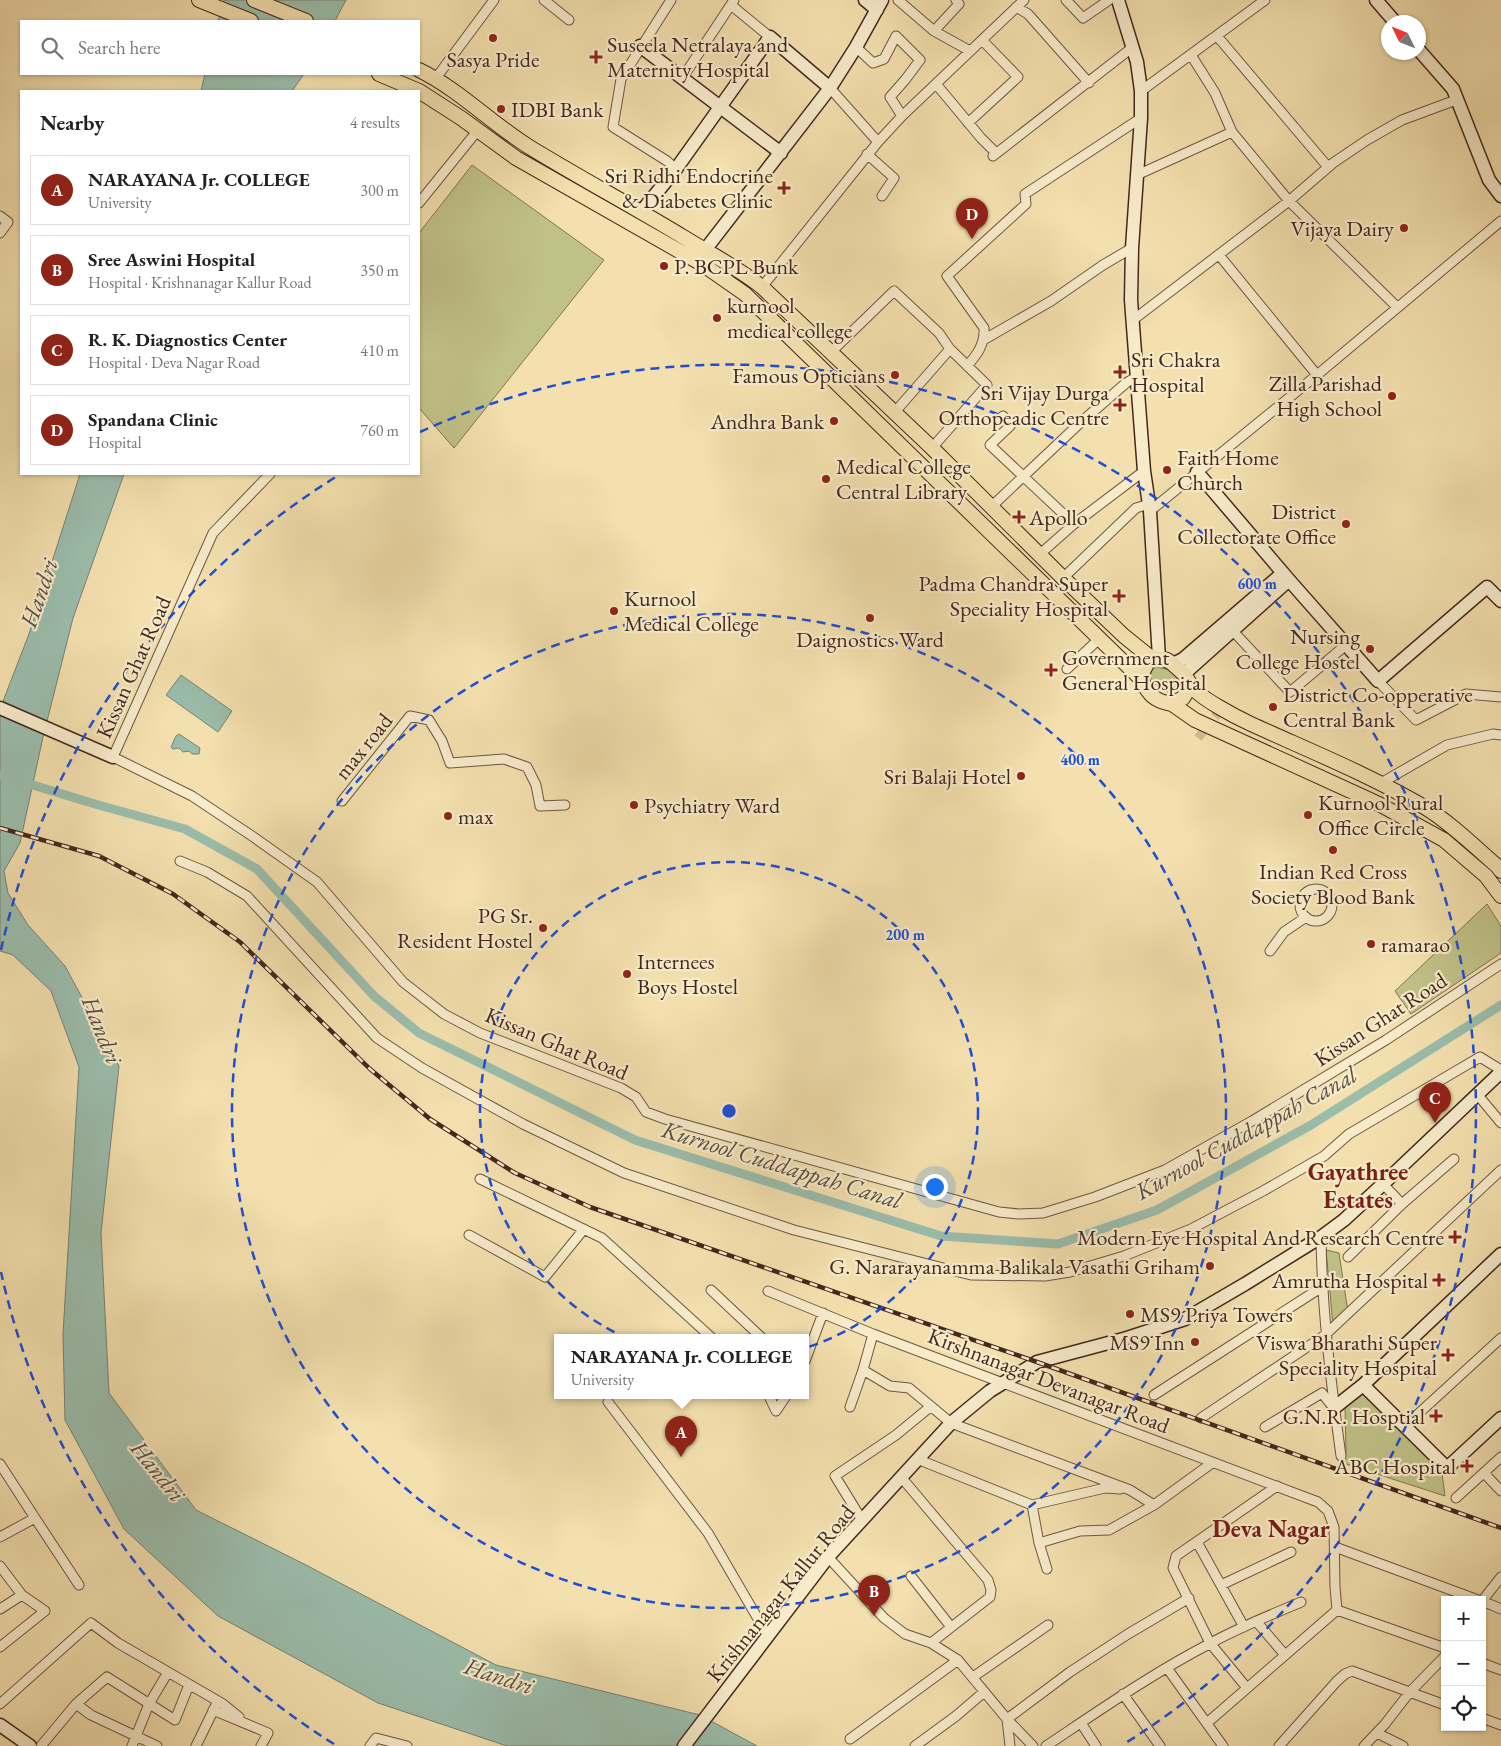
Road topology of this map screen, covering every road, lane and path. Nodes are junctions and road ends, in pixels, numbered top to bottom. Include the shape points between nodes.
1 (199, 0) edge
2 (254, 0) edge
3 (494, 0) edge
4 (544, 0) edge
5 (671, 0) edge
6 (865, 0) edge
7 (898, 0) edge
8 (956, 0) edge
9 (1024, 0) edge
10 (1066, 0) edge
11 (1109, 0) edge
12 (1118, 0) edge
13 (1265, 0) edge
14 (1376, 0) edge
15 (733, 2) edge
16 (879, 5) edge
17 (1016, 7) junction
18 (1389, 15) edge
19 (248, 20) edge
20 (304, 20) edge
21 (568, 20) dead end
22 (934, 31) junction
23 (1218, 36) junction
24 (770, 37) junction
25 (982, 40) junction
26 (640, 46) junction
27 (1133, 47) junction
28 (856, 48) junction
29 (970, 51) junction
30 (1191, 55) junction
31 (1426, 58) edge
32 (420, 70) edge
33 (382, 75) edge
34 (436, 78) junction
35 (683, 78) junction
36 (1088, 83) junction
37 (936, 84) junction
38 (830, 88) junction
39 (417, 90) edge
40 (1141, 91) junction
41 (420, 92) edge
42 (1456, 100) junction
43 (472, 103) junction
44 (720, 106) junction
45 (902, 116) junction
46 (461, 118) junction
47 (1141, 118) junction
48 (968, 123) junction
49 (478, 130) junction
50 (1232, 132) junction
51 (878, 142) junction
52 (781, 153) junction
53 (868, 154) junction
54 (1328, 167) junction
55 (676, 169) junction
56 (1138, 175) junction
57 (882, 196) dead end
58 (1501, 196) edge
59 (1289, 201) junction
60 (420, 202) edge
61 (641, 212) junction
62 (0, 216) edge
63 (1501, 220) edge
64 (0, 233) edge
65 (1132, 248) junction
66 (701, 255) junction
67 (1219, 255) junction
68 (762, 287) junction
69 (1397, 307) junction
70 (1133, 320) junction
71 (985, 338) junction
72 (950, 350) junction
73 (830, 353) junction
74 (967, 366) junction
75 (1317, 375) junction
76 (1136, 377) junction
77 (894, 413) junction
78 (1003, 416) dead end
79 (932, 448) junction
80 (1144, 471) junction
81 (1197, 472) junction
82 (269, 475) edge
83 (1023, 476) junction
84 (990, 507) junction
85 (1149, 508) junction
86 (1074, 524) junction
87 (1039, 554) junction
88 (1286, 577) junction
89 (1063, 578) junction
90 (1501, 601) edge
91 (1229, 626) junction
92 (1100, 638) junction
93 (1346, 645) junction
94 (1154, 657) junction
95 (1173, 664) junction
96 (1067, 669) dead end
97 (1140, 678) junction
98 (1188, 680) junction
99 (1378, 681) junction
100 (1501, 697) edge
101 (1172, 704) junction
102 (0, 708) edge
103 (1501, 734) edge
104 (113, 757) junction
105 (1381, 783) junction
106 (342, 801) dead end
107 (565, 805) dead end
108 (180, 861) dead end
109 (1501, 872) edge
110 (1501, 896) edge
111 (1306, 917) dead end
112 (1270, 951) dead end
113 (1501, 964) edge
114 (1501, 1071) edge
115 (1477, 1094) junction
116 (1501, 1123) edge
117 (1454, 1159) dead end
118 (1501, 1170) edge
119 (480, 1179) dead end
120 (1383, 1184) junction
121 (1402, 1204) junction
122 (584, 1229) junction
123 (470, 1235) dead end
124 (1321, 1237) junction
125 (1501, 1254) edge
126 (1348, 1257) dead end
127 (1322, 1288) junction
128 (711, 1290) dead end
129 (768, 1291) dead end
130 (823, 1313) junction
131 (708, 1334) edge
132 (758, 1334) edge
133 (873, 1334) junction
134 (1326, 1334) junction
135 (1501, 1338) edge
136 (809, 1350) edge
137 (863, 1370) junction
138 (1004, 1383) junction
139 (1364, 1385) junction
140 (1154, 1395) dead end
141 (771, 1399) edge
142 (784, 1399) edge
143 (608, 1402) dead end
144 (850, 1407) dead end
145 (930, 1407) junction
146 (1334, 1408) junction
147 (1202, 1418) dead end
148 (1501, 1418) edge
149 (951, 1423) junction
150 (1405, 1426) junction
151 (1265, 1427) dead end
152 (1341, 1456) dead end
153 (1501, 1457) edge
154 (917, 1459) junction
155 (1212, 1463) junction
156 (0, 1464) edge
157 (1484, 1474) junction
158 (901, 1477) junction
159 (1278, 1486) junction
160 (1130, 1490) junction
161 (1501, 1491) edge
162 (1456, 1498) dead end
163 (1032, 1505) junction
164 (1154, 1506) junction
165 (35, 1518) junction
166 (862, 1520) junction
167 (0, 1537) edge
168 (1196, 1542) junction
169 (1039, 1543) junction
170 (1335, 1547) junction
171 (1291, 1552) dead end
172 (828, 1557) junction
173 (0, 1566) edge
174 (1047, 1569) dead end
175 (911, 1576) dead end
176 (1501, 1577) edge
177 (1221, 1585) junction
178 (79, 1586) dead end
179 (22, 1595) junction
180 (1467, 1596) edge
181 (1189, 1598) junction
182 (1301, 1602) dead end
183 (0, 1609) edge
184 (1501, 1609) edge
185 (1337, 1610) junction
186 (1256, 1621) junction
187 (1048, 1625) dead end
188 (950, 1627) junction
189 (1244, 1627) junction
190 (768, 1636) junction
191 (931, 1643) junction
192 (1210, 1643) junction
193 (0, 1647) edge
194 (1441, 1647) edge
195 (1285, 1655) junction
196 (958, 1660) junction
197 (1441, 1660) edge
198 (1486, 1664) edge
199 (1167, 1668) junction
200 (1501, 1670) edge
201 (168, 1672) junction
202 (972, 1678) junction
203 (189, 1684) junction
204 (1247, 1688) junction
205 (984, 1692) junction
206 (1409, 1693) junction
207 (1123, 1694) junction
208 (218, 1701) junction
209 (0, 1704) edge
210 (76, 1704) junction
211 (149, 1704) junction
212 (1441, 1704) edge
213 (213, 1710) junction
214 (1007, 1719) junction
215 (1486, 1719) edge
216 (237, 1720) junction
217 (1081, 1723) junction
218 (1207, 1723) junction
219 (0, 1725) edge
220 (1501, 1725) edge
221 (1376, 1733) junction
222 (136, 1736) junction
223 (850, 1739) dead end
224 (30, 1746) edge
225 (41, 1746) edge
226 (132, 1746) edge
227 (157, 1746) edge
228 (196, 1746) edge
229 (261, 1746) edge
230 (370, 1746) edge
231 (407, 1746) edge
232 (684, 1746) edge
233 (915, 1746) edge
234 (1010, 1746) edge
235 (1033, 1746) edge
236 (1046, 1746) edge
237 (1096, 1746) edge
238 (1160, 1746) edge
239 (1223, 1746) edge
240 (1279, 1746) edge
241 (1364, 1746) edge
242 (1403, 1746) edge

1 - 19 main road
2 - 20 main road
3 - 34 street
4 - 21 street
5 - 26 street
6 - 16 street
7 - 22 street
8 - 22 street via 959,4
9 - 17 street
10 - 11 street via 1083,18
12 - 27 street
13 - 23 street
14 - 18 street
15 - 24 street
15 - 35 street
16 - 28 street
17 - 25 street
17 - 36 street via 1028,14
22 - 29 street
23 - 30 street
23 - 54 street
24 - 38 street
24 - 44 street
25 - 29 street
25 - 48 street via 1018,77
26 - 35 street
26 - 55 street via 621,78 613,127
27 - 36 street
27 - 40 street
28 - 38 street
28 - 45 street via 873,63 884,59 896,36 920,60 890,97
29 - 37 street
30 - 40 street
30 - 50 street via 1215,93
31 - 42 street via 1453,89
32 - 34 main road
33 - 39 main road
34 - 43 main road
35 - 44 street
36 - 48 street via 994,155
37 - 45 street
37 - 48 street
38 - 51 street
38 - 52 street
40 - 47 street
41 - 46 main road
42 - 54 street via 1402,120
42 - 58 street via 1489,180
43 - 46 main road
43 - 61 main road via 529,147
44 - 52 street
44 - 55 street
45 - 51 street
46 - 49 main road
47 - 56 street
47 - 71 street via 1025,194 1026,204 947,276 984,328
49 - 60 street
49 - 66 main road via 516,158
50 - 56 street
50 - 59 street
51 - 53 street
52 - 66 street
53 - 57 street via 894,178
53 - 68 street
54 - 59 street
55 - 61 street
56 - 65 street
59 - 67 street
59 - 69 street
61 - 66 main road
62 - 64 street via 8,222
63 - 69 street
65 - 70 street
65 - 71 street via 1052,301
66 - 68 main road via 746,275
66 - 92 main road via 746,294
67 - 70 street
67 - 75 street
68 - 73 main road
69 - 75 street
70 - 76 street
71 - 74 street
72 - 73 street via 938,333 894,291
72 - 74 street
72 - 77 street
73 - 77 main road
74 - 79 street via 986,385
75 - 81 street
76 - 80 street
76 - 83 street via 1080,422
77 - 79 main road
78 - 83 street via 1010,426 990,445
79 - 84 main road
80 - 85 street
80 - 86 street
81 - 85 street
81 - 88 street
82 - 104 street, Kissan Ghat Road via 213,533
83 - 84 street
83 - 86 street
84 - 87 main road
85 - 89 street via 1136,508
85 - 94 street
86 - 87 street
87 - 89 main road
88 - 91 street
88 - 93 street
89 - 94 main road via 1124,636
90 - 99 street via 1488,587
91 - 93 street via 1290,692
91 - 95 street
91 - 98 street
92 - 96 street
92 - 97 main road
93 - 99 street
94 - 95 main road
94 - 97 main road
95 - 98 main road
97 - 101 main road via 1148,693 1160,702
98 - 101 main road via 1183,698
98 - 105 main road via 1193,690 1241,719
99 - 100 street via 1416,720 1466,694
101 - 110 main road via 1195,720 1379,804 1444,840 1486,876
102 - 104 street
103 - 105 street via 1447,745
104 - 113 street, Kissan Ghat Road via 192,796 317,882 403,982 444,1014 480,1032 620,1088 636,1097 646,1112 665,1119 999,1212 1044,1212 1166,1170 1386,1040
105 - 109 main road via 1454,828
106 - 107 street, max road via 410,716 430,720 450,763 504,759 528,767 540,806
108 - 114 street via 207,872 247,896 377,1038 422,1068 524,1124 624,1174 794,1230 971,1275 1045,1276 1124,1256 1191,1229 1264,1191 1324,1156 1349,1134 1480,1057
111 - 112 street via 1284,932
114 - 115 street, Krishnanagar Kallur Road
115 - 116 street
115 - 120 street, Krishnanagar Kallur Road
117 - 121 street
118 - 134 street
119 - 122 street
120 - 121 street
120 - 124 street, Krishnanagar Kallur Road
121 - 126 street
122 - 123 street via 545,1277
122 - 131 street via 602,1238
124 - 127 street
124 - 138 street, Krishnanagar Kallur Road via 1185,1319 1037,1362
125 - 139 street
127 - 134 street
127 - 140 street
128 - 132 street
129 - 130 street, Kirshnanagar Devanagar Road
130 - 133 street, Kirshnanagar Devanagar Road
130 - 136 street
133 - 137 street
133 - 138 street, Kirshnanagar Devanagar Road
134 - 146 street
134 - 147 street
135 - 150 street
137 - 144 street
137 - 145 street via 890,1386 909,1388
138 - 149 street, Krishnanagar Kallur Road
138 - 155 street, Kirshnanagar Devanagar Road
139 - 146 street
139 - 150 street
141 - 142 street via 776,1411
143 - 190 street via 708,1533
145 - 149 street
145 - 166 street via 896,1435 835,1476
146 - 151 street via 1322,1393
146 - 152 street
148 - 150 street via 1447,1468
149 - 154 street, Krishnanagar Kallur Road
149 - 160 street
153 - 157 street
154 - 158 street, Krishnanagar Kallur Road
154 - 163 street
155 - 159 street, Kirshnanagar Devanagar Road
155 - 164 street
156 - 165 street
157 - 161 street
157 - 162 street
158 - 166 street, Krishnanagar Kallur Road
158 - 188 street via 988,1580 990,1597
159 - 168 street
159 - 170 street, Kirshnanagar Devanagar Road via 1318,1502 1328,1511 1334,1527
160 - 163 street via 1106,1488
160 - 164 street
163 - 169 street
164 - 169 street via 1109,1530 1080,1531
165 - 167 street
165 - 178 street
166 - 172 street, Krishnanagar Kallur Road
168 - 177 street
168 - 181 street via 1173,1561 1173,1568
169 - 174 street
170 - 180 street
170 - 185 street
171 - 177 street
172 - 190 street, Krishnanagar Kallur Road
172 - 191 street via 884,1618 905,1634
173 - 179 street
175 - 188 street
176 - 184 street via 1482,1602
177 - 189 street
179 - 183 street
179 - 193 street via 45,1611
181 - 192 street
181 - 214 street via 1070,1672
182 - 186 street
185 - 194 street
185 - 195 street
186 - 189 street
186 - 195 street
187 - 202 street
188 - 191 street
189 - 192 street
190 - 232 street, Krishnanagar Kallur Road
191 - 196 street
192 - 199 street
192 - 204 street
195 - 204 street
196 - 202 street
196 - 223 street
197 - 206 street
198 - 200 street
199 - 207 street
199 - 218 street
201 - 203 street
201 - 209 street via 91,1623
201 - 211 street
202 - 205 street
203 - 208 street
203 - 211 street via 175,1720
204 - 218 street
205 - 214 street
205 - 233 street
206 - 212 street
206 - 221 street
206 - 240 street via 1352,1672 1345,1674
207 - 217 street
207 - 238 street
208 - 213 street
208 - 216 street via 238,1717
210 - 211 street via 108,1677
210 - 222 street via 91,1715
210 - 225 street
211 - 222 street
213 - 216 street
213 - 228 street
214 - 234 street
214 - 235 street
215 - 220 street
216 - 229 street via 268,1733
217 - 236 street
217 - 237 street
218 - 239 street
219 - 224 street
221 - 241 street
221 - 242 street
222 - 226 street
222 - 227 street
230 - 231 street via 376,1738

